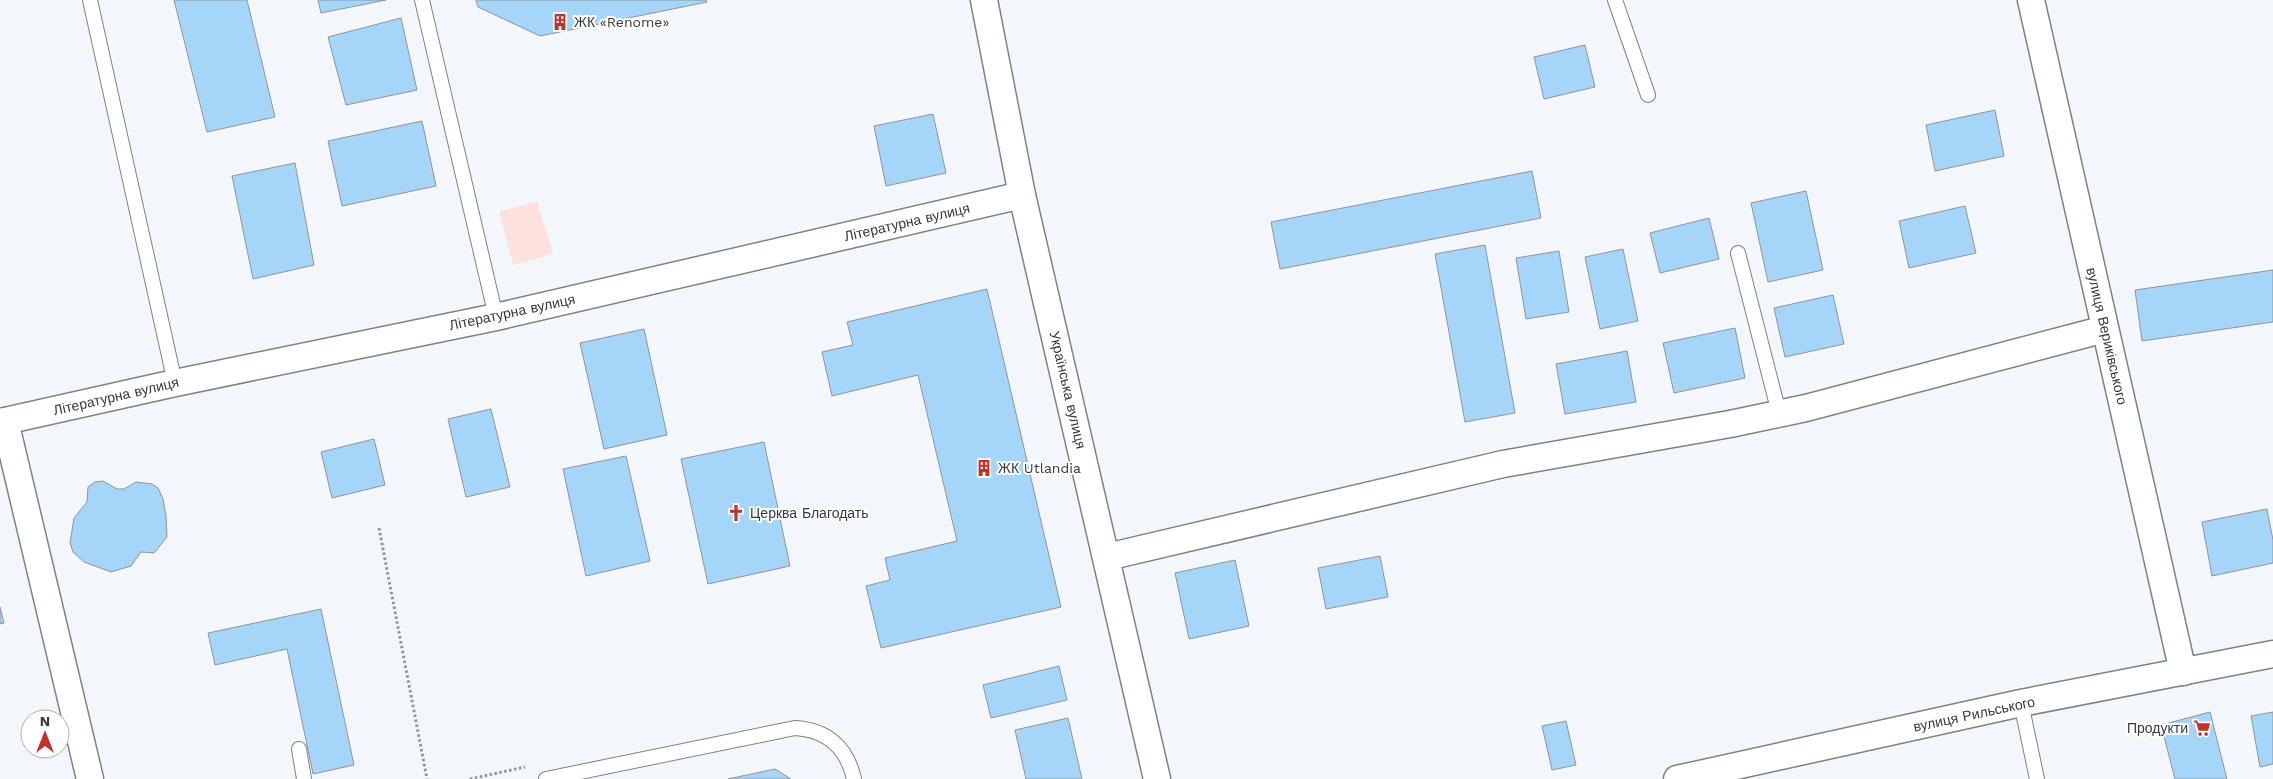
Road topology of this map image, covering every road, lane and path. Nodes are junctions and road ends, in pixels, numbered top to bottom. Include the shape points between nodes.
1 (90, 0) edge
2 (422, 0) edge
3 (984, 0) edge
4 (1615, 0) edge
5 (2031, 0) edge
6 (1648, 95) dead end
7 (1022, 195) junction
8 (1738, 253) dead end
9 (496, 317) junction
10 (2105, 329) junction
11 (175, 383) junction
12 (1779, 413) junction
13 (3, 422) edge
14 (379, 528) dead end
15 (1107, 557) junction
16 (2273, 654) edge
17 (2184, 672) junction
18 (2021, 703) junction
19 (299, 748) dead end
20 (534, 766) dead end
21 (90, 779) edge
22 (304, 779) edge
23 (427, 779) edge
24 (470, 779) edge
25 (546, 779) edge
26 (854, 779) edge
27 (1157, 779) edge
28 (1677, 779) edge
29 (2037, 779) edge

1 - 11 lane
2 - 9 lane
3 - 7 street, Українська вулиця
4 - 6 lane
5 - 10 street, вулиця Вериківського
7 - 9 street, Літературна вулиця
7 - 15 street, Українська вулиця
8 - 12 lane
9 - 11 street, Літературна вулиця
10 - 12 street
10 - 17 street, вулиця Вериківського
11 - 13 street, Літературна вулиця
12 - 15 street via 1503,464
13 - 21 street
14 - 23 path
15 - 27 street, Українська вулиця
16 - 17 street, вулиця Рильського
17 - 18 street, вулиця Рильського
18 - 28 street, вулиця Рильського
18 - 29 lane
19 - 22 lane
20 - 24 path
25 - 26 lane via 794,728 816,731 834,741 845,754

